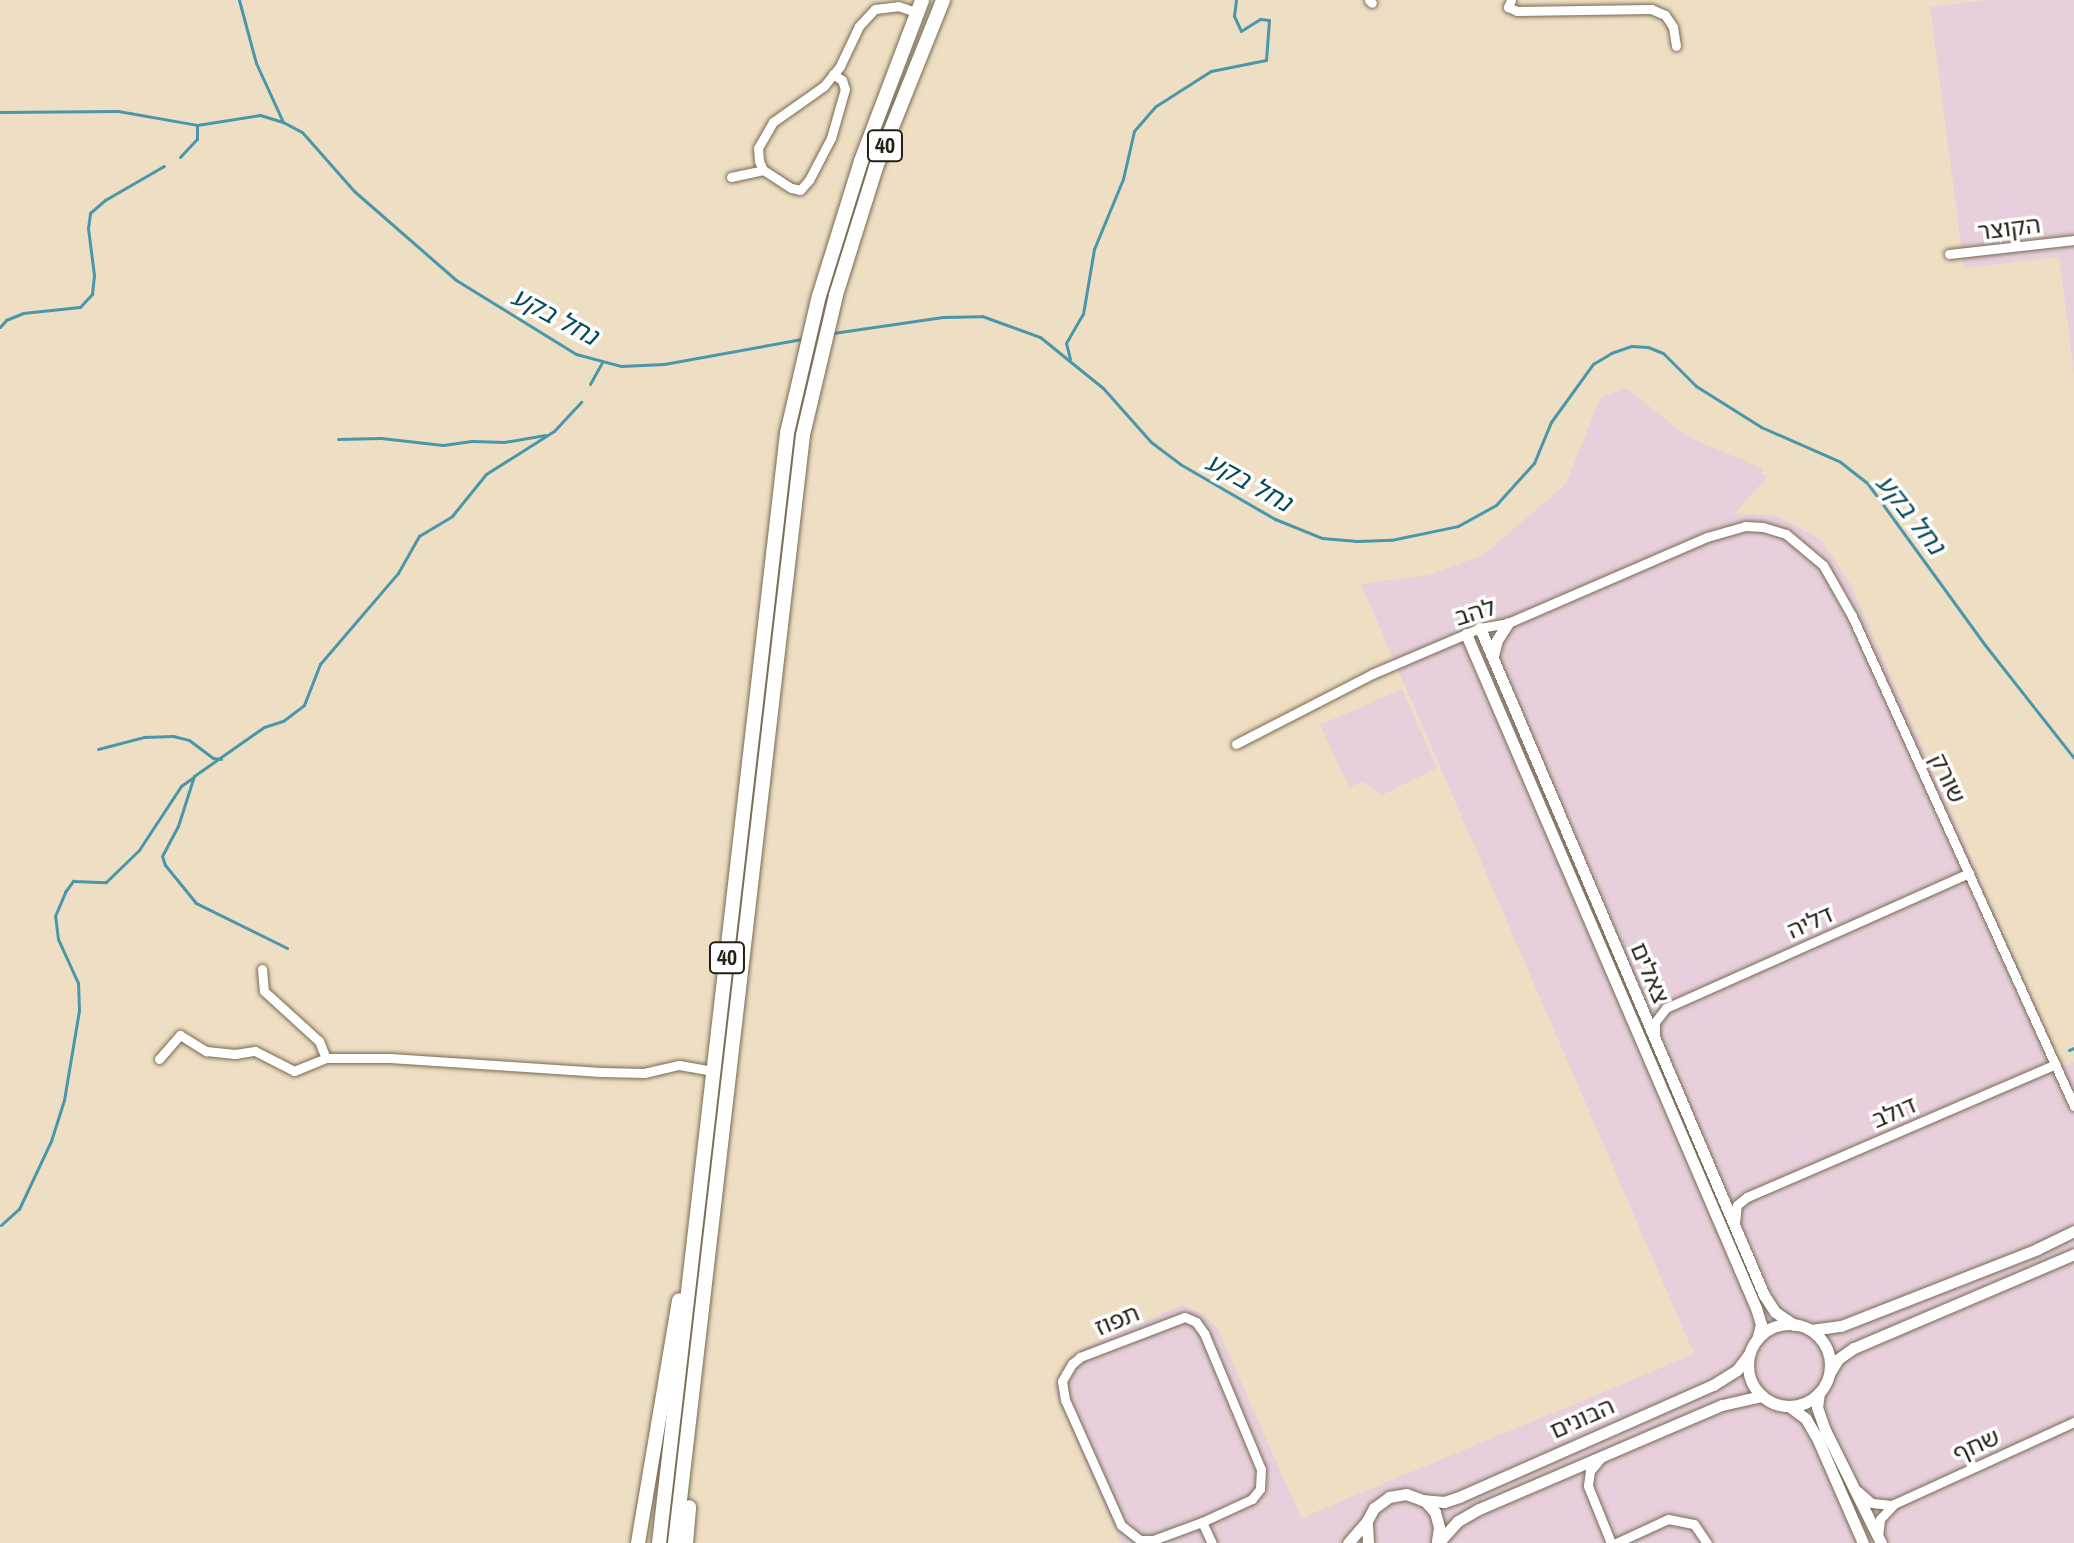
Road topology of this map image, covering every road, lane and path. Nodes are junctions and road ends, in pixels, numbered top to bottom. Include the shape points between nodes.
1 (943, 0) edge
2 (1511, 0) edge
3 (920, 7) edge
4 (1676, 46) dead end
5 (833, 74) junction
6 (763, 170) junction
7 (731, 177) dead end
8 (2074, 240) edge
9 (1949, 254) dead end
10 (1731, 529) joint
11 (1508, 623) junction
12 (1480, 628) junction
13 (1466, 634) junction
14 (1493, 657) junction
15 (1236, 744) dead end
16 (1969, 873) junction
17 (262, 969) dead end
18 (1636, 997) junction
19 (1666, 1008) junction
20 (1656, 1041) junction
21 (326, 1058) junction
22 (159, 1059) dead end
23 (2056, 1064) junction
24 (714, 1071) junction
25 (2074, 1106) edge
26 (707, 1134) junction
27 (1719, 1188) junction
28 (1747, 1197) junction
29 (1736, 1228) junction
30 (2074, 1231) edge
31 (2074, 1254) edge
32 (1794, 1325) junction
33 (1811, 1330) junction
34 (700, 1337) junction
35 (1757, 1340) junction
36 (1749, 1354) junction
37 (1829, 1374) junction
38 (1819, 1393) junction
39 (1762, 1396) junction
40 (1788, 1406) junction
41 (2074, 1422) edge
42 (1603, 1455) junction
43 (1560, 1474) junction
44 (1588, 1486) junction
45 (1857, 1490) junction
46 (1422, 1500) junction
47 (1894, 1504) junction
48 (1367, 1521) junction
49 (1202, 1522) junction
50 (1880, 1540) edge
51 (638, 1543) edge
52 (659, 1543) edge
53 (675, 1543) edge
54 (686, 1543) edge
55 (1212, 1543) edge
56 (1348, 1543) edge
57 (1368, 1543) edge
58 (1438, 1543) edge
59 (1614, 1543) edge
60 (1707, 1543) edge
61 (1863, 1543) edge

1 - 34 highway, 40 via 876,167 815,377 793,507
2 - 4 street via 1508,7 1517,11 1651,9 1665,15
3 - 5 street via 875,9 859,26
3 - 24 highway, 40 via 861,161 799,374 777,505
5 - 6 street via 813,96 773,122 758,148
5 - 6 street via 842,80 844,99 809,180 800,190
6 - 7 street
8 - 9 street, הקוצר
10 - 11 street, להב
10 - 16 street, שורק via 1763,527 1786,534 1823,565 1852,616
11 - 12 street, להב
11 - 14 street
12 - 13 street, להב
12 - 14 street, צאלים
13 - 15 street, להב via 1372,674
13 - 35 street, צאלים via 1756,1308 1761,1324
14 - 18 street, צאלים
16 - 19 street, דליה
16 - 23 street, שורק
17 - 21 street via 264,991 319,1041
18 - 19 street via 1647,1006
18 - 20 street, צאלים
19 - 20 street via 1655,1022
20 - 27 street, צאלים
21 - 22 street via 294,1071 255,1051 206,1051 180,1035
21 - 24 street via 644,1073 679,1065
23 - 25 street, שורק
23 - 28 street, דולב
24 - 26 highway, 40
26 - 51 highway
26 - 52 highway, 40
27 - 28 street
27 - 29 street, צאלים
28 - 29 street via 1735,1212
29 - 32 street, צאלים via 1769,1305
30 - 33 street via 1841,1326
31 - 37 street via 1854,1348
32 - 33 street
32 - 35 street via 1773,1327
33 - 37 street via 1828,1354
34 - 53 highway, 40
34 - 54 highway
35 - 36 street
36 - 39 street via 1750,1377
36 - 46 street, הבונים via 1737,1370 1713,1385 1459,1497
37 - 38 street
38 - 40 street
38 - 45 street via 1821,1421
39 - 40 street
39 - 42 street, הבונים via 1722,1405
40 - 61 street via 1806,1419 1818,1440
41 - 47 street, שחף
42 - 43 street, הבונים
42 - 44 street via 1590,1471
43 - 44 street via 1576,1476
43 - 58 street, הבונים via 1479,1509 1458,1521
44 - 59 street
45 - 47 street via 1872,1503
45 - 50 street
46 - 48 street, הבונים via 1406,1494 1389,1497
46 - 58 street via 1437,1518
47 - 50 street via 1880,1519
48 - 56 street
48 - 57 street
49 - 49 street, תפוז via 1153,1540 1130,1534 1121,1525 1063,1392 1065,1373 1080,1357 1185,1317 1204,1333 1262,1479 1252,1499
49 - 55 street
59 - 60 street via 1668,1519 1694,1524

